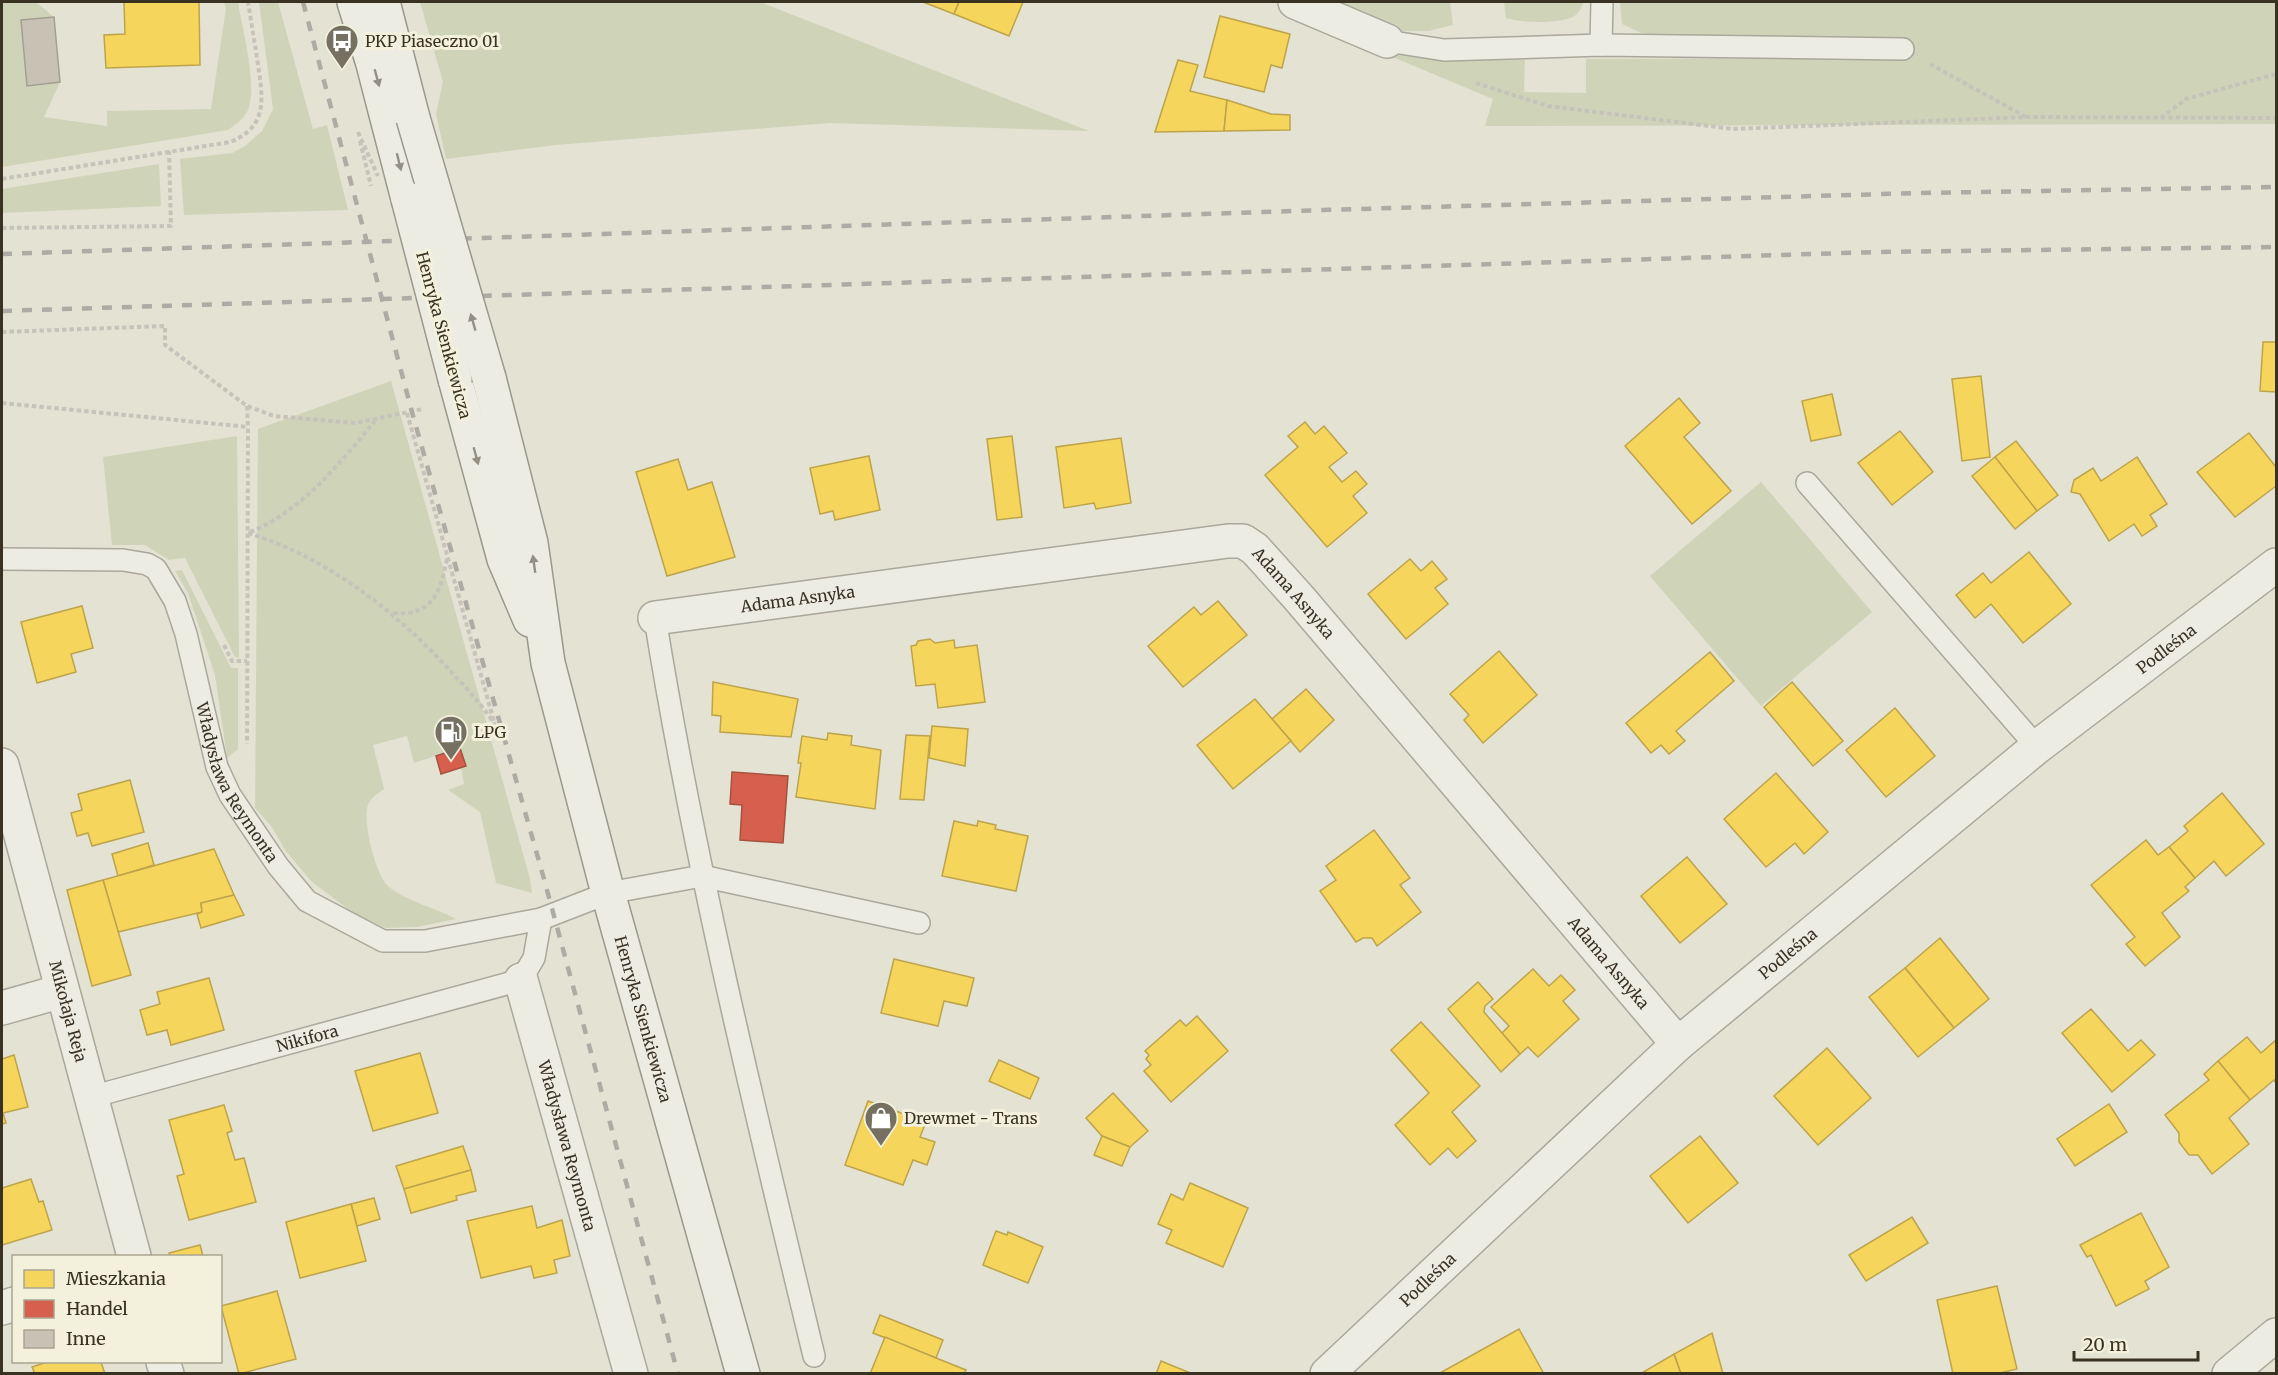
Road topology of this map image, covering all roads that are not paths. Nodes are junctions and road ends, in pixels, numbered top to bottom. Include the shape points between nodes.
1 (354, 2) edge
2 (383, 2) edge
3 (1295, 2) edge
4 (1602, 2) edge
5 (1387, 41) joint
6 (1601, 45) junction
7 (1903, 49) road end
8 (401, 122) junction
9 (1807, 483) dead end
10 (2, 559) edge
11 (2277, 565) edge
12 (655, 618) joint
13 (548, 663) junction
14 (2037, 747) junction
15 (2, 765) edge
16 (702, 876) junction
17 (609, 893) junction
18 (541, 920) junction
19 (919, 923) dead end
20 (522, 980) junction
21 (62, 991) junction
22 (2, 1008) edge
23 (1678, 1044) junction
24 (91, 1097) junction
25 (133, 1255) edge
26 (2277, 1335) edge
27 (814, 1356) dead end
28 (631, 1374) edge
29 (743, 1374) edge
30 (1327, 1374) edge
31 (2229, 1374) edge

1 -> 8 street, Henryka Sienkiewicza
2 - 8 street, Henryka Sienkiewicza
3 - 5 street
4 - 6 lane
5 - 6 lane via 1444,50
6 - 7 lane
8 -> 13 street, Henryka Sienkiewicza, bridge via 455,379 504,559
13 -> 8 street, Henryka Sienkiewicza, bridge via 531,543 489,378
9 - 14 lane
10 - 18 lane, Władysława Reymonta via 123,560 156,569 175,601 186,634 217,767 230,795 307,901 383,941 425,941
11 - 14 street, Podleśna
12 - 16 lane
12 - 23 street, Adama Asnyka via 1243,541 1299,598
13 - 17 street, Henryka Sienkiewicza
14 - 23 street, Podleśna
15 - 21 street, Mikołaja Reja
16 - 17 lane, Władysława Reymonta
16 - 19 lane
16 - 27 lane
17 - 18 lane, Władysława Reymonta
17 - 29 street, Henryka Sienkiewicza
18 - 20 lane via 534,958
20 - 24 lane, Nikifora
20 - 28 street, Władysława Reymonta
21 - 22 street
21 - 24 street, Mikołaja Reja
23 - 30 street, Podleśna
24 - 25 street, Mikołaja Reja
26 - 31 street

